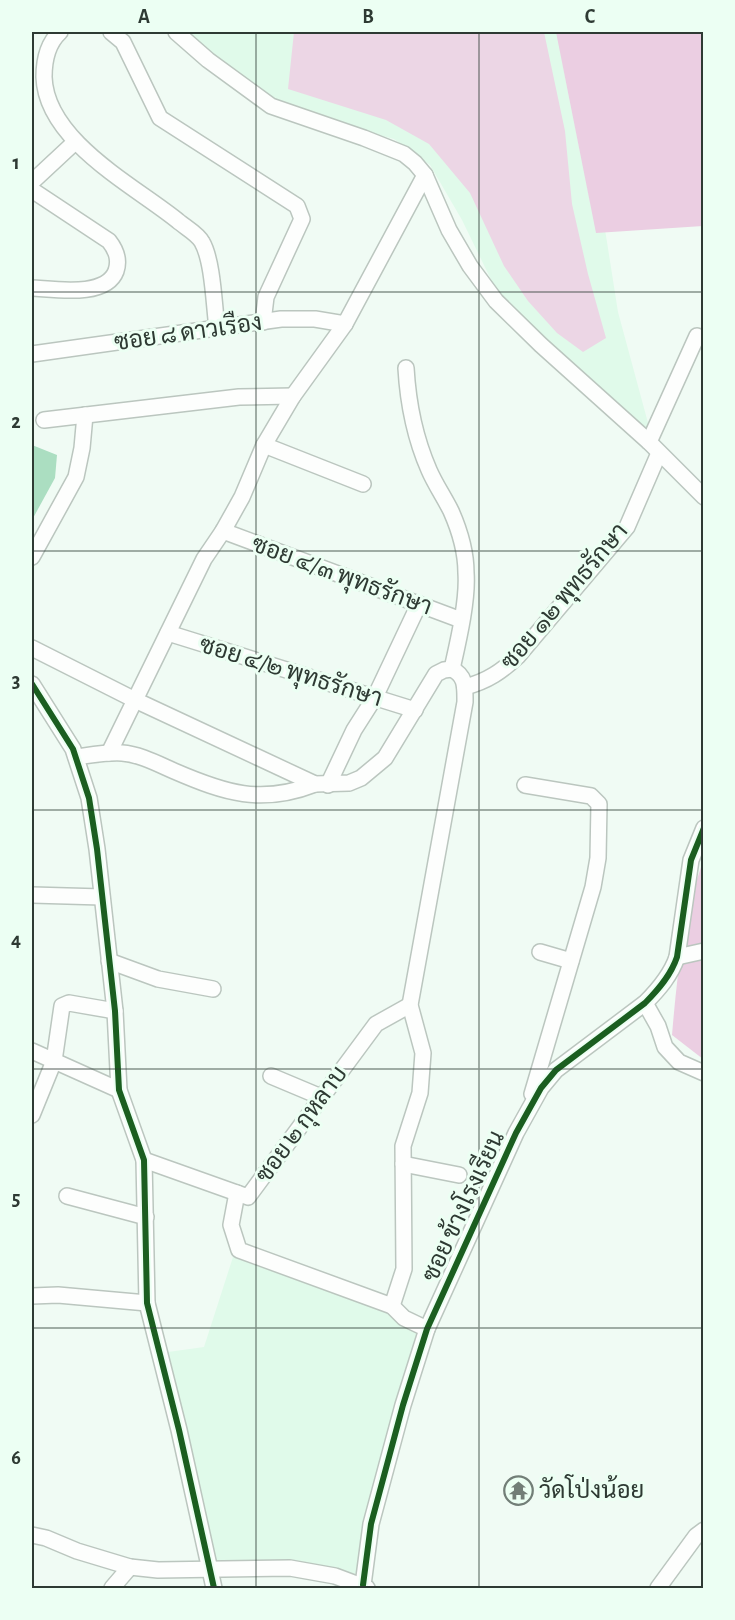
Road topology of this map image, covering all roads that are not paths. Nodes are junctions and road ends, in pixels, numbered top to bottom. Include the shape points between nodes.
1 (60, 32) edge
2 (111, 32) edge
3 (176, 32) edge
4 (75, 142) junction
5 (425, 175) junction
6 (32, 182) edge
7 (32, 190) edge
8 (32, 288) edge
9 (263, 322) junction
10 (345, 324) junction
11 (217, 328) junction
12 (697, 336) dead end
13 (32, 354) edge
14 (406, 368) dead end
15 (293, 396) junction
16 (85, 415) junction
17 (44, 420) dead end
18 (264, 445) junction
19 (654, 447) junction
20 (363, 484) dead end
21 (704, 497) edge
22 (223, 531) junction
23 (32, 557) edge
24 (418, 604) junction
25 (461, 620) junction
26 (168, 633) junction
27 (32, 648) edge
28 (452, 669) junction
29 (32, 684) edge
30 (465, 687) junction
31 (375, 697) junction
32 (135, 700) junction
33 (415, 710) junction
34 (109, 753) junction
35 (76, 757) junction
36 (322, 784) junction
37 (525, 785) dead end
38 (704, 828) edge
39 (32, 895) edge
40 (102, 897) junction
41 (704, 951) edge
42 (540, 952) dead end
43 (677, 957) junction
44 (109, 961) junction
45 (571, 961) junction
46 (213, 989) dead end
47 (645, 1003) junction
48 (410, 1005) junction
49 (115, 1011) junction
50 (32, 1051) edge
51 (54, 1061) junction
52 (704, 1073) edge
53 (271, 1076) dead end
54 (119, 1090) junction
55 (321, 1097) junction
56 (32, 1115) edge
57 (525, 1117) junction
58 (144, 1160) junction
59 (403, 1164) junction
60 (459, 1175) dead end
61 (237, 1193) junction
62 (67, 1196) dead end
63 (146, 1217) junction
64 (32, 1296) edge
65 (147, 1303) junction
66 (392, 1306) junction
67 (428, 1329) junction
68 (704, 1530) edge
69 (32, 1535) edge
70 (130, 1567) junction
71 (210, 1569) junction
72 (365, 1587) edge
73 (112, 1588) edge
74 (214, 1588) edge
75 (658, 1588) edge

1 - 4 street via 50,44 44,63 45,86 55,112
2 - 9 street via 123,42 160,118 297,206 302,219 266,297
3 - 5 street via 270,106 404,154
4 - 6 street
4 - 11 street via 202,241
5 - 10 street
5 - 19 street via 449,230 496,301
7 - 8 street via 109,241 117,251 118,265 113,278 104,285 70,291
9 - 10 street, ซอย ๘ ดาวเรือง via 315,319
9 - 11 street, ซอย ๘ ดาวเรือง
10 - 15 street
11 - 13 street, ซอย ๘ ดาวเรือง
12 - 19 street, ซอย ๑๒ พุทธรักษา
14 - 25 street via 416,432 462,547 466,574
15 - 16 street via 239,397
15 - 18 street
16 - 17 street
16 - 23 street via 76,477
18 - 20 street
18 - 22 street
19 - 21 street
19 - 30 street, ซอย ๑๒ พุทธรักษา via 627,526 519,656 500,673
22 - 24 street, ซอย ๔/๓ พุทธรักษา
22 - 26 street via 204,559
24 - 25 street, ซอย ๔/๓ พุทธรักษา
24 - 31 street
25 - 28 street
26 - 31 street, ซอย ๔/๒ พุทธรักษา
26 - 32 street
27 - 32 street
28 - 30 street via 459,673
28 - 33 street via 436,674
29 - 35 street
30 - 48 street
31 - 33 street, ซอย ๔/๒ พุทธรักษา
31 - 36 street
32 - 34 street
32 - 36 street
33 - 36 street via 374,769 349,783
34 - 35 street
34 - 36 street via 152,761 227,792 255,796 293,793
35 - 40 street via 89,798
37 - 45 street via 591,796 599,804 593,887
38 - 43 street, ซอย ข้างโรงเรียน via 691,860
39 - 40 street
40 - 44 street
41 - 43 street
42 - 45 street
43 - 47 street, ซอย ข้างโรงเรียน via 667,978
44 - 46 street via 158,979
44 - 49 street
45 - 57 street
47 - 52 street via 664,1047 678,1062
47 - 57 street, ซอย ข้างโรงเรียน via 556,1070
48 - 55 street, ซอย ๒ กุหลาบ via 376,1024
48 - 59 street via 423,1053 420,1093 403,1146
49 - 51 street via 64,1004
49 - 54 street
50 - 51 street
51 - 54 street
51 - 56 street
53 - 55 street
54 - 58 street
55 - 61 street, ซอย ๒ กุหลาบ via 248,1197
57 - 67 street, ซอย ข้างโรงเรียน
58 - 61 street, ซอย ๒ กุหลาบ
58 - 63 street
59 - 60 street
59 - 66 street via 404,1269
61 - 66 street via 231,1225 239,1250
62 - 63 street
63 - 65 street
64 - 65 street
65 - 71 street
66 - 67 street
67 - 72 street, ซอย ข้างโรงเรียน via 371,1524
68 - 75 street
69 - 70 street
70 - 71 street
70 - 73 street
71 - 72 street via 290,1568 335,1576
71 - 74 street

